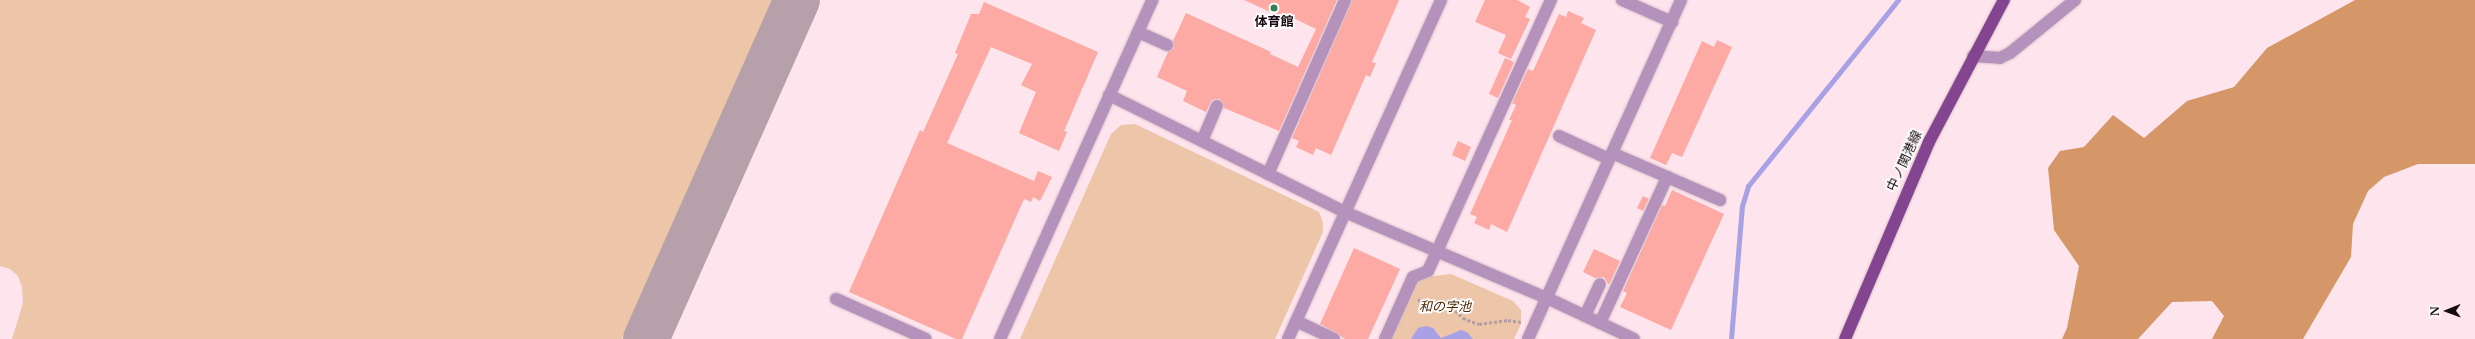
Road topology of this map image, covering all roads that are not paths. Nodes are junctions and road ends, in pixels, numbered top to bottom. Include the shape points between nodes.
1 (1152, 0) edge
2 (1345, 0) edge
3 (1440, 0) edge
4 (1551, 0) edge
5 (1622, 0) edge
6 (1682, 0) edge
7 (2004, 0) edge
8 (2075, 0) edge
9 (1672, 22) junction
10 (1138, 32) junction
11 (1167, 45) dead end
12 (1973, 56) junction
13 (1109, 95) junction
14 (1217, 106) dead end
15 (1559, 136) dead end
16 (1202, 141) junction
17 (1611, 156) junction
18 (1268, 174) junction
19 (1667, 177) junction
20 (1720, 200) dead end
21 (1345, 212) junction
22 (1437, 251) junction
23 (1600, 284) dead end
24 (1546, 298) junction
25 (836, 299) dead end
26 (1585, 316) junction
27 (1296, 321) junction
28 (1600, 323) junction
29 (926, 339) edge
30 (1000, 339) edge
31 (1288, 339) edge
32 (1334, 339) edge
33 (1385, 339) edge
34 (1528, 339) edge
35 (1634, 339) edge
36 (1845, 339) edge

1 - 10 street
2 - 18 street
3 - 21 street
4 - 22 street
5 - 9 street
6 - 9 street
7 - 12 main road, 中ノ関港線
8 - 12 street via 2010,53 2000,58
9 - 17 street
10 - 11 street
10 - 13 street
12 - 36 main road, 中ノ関港線 via 1929,142
13 - 16 street
13 - 30 street
14 - 16 street
15 - 17 street
16 - 18 street
17 - 19 street
17 - 24 street
18 - 21 street
19 - 20 street
19 - 28 street
21 - 22 street
21 - 27 street
22 - 24 street
22 - 33 street via 1428,271 1413,277
23 - 26 street
24 - 26 street
24 - 34 street
25 - 29 street
26 - 28 street
27 - 31 street
27 - 32 street
28 - 35 street

